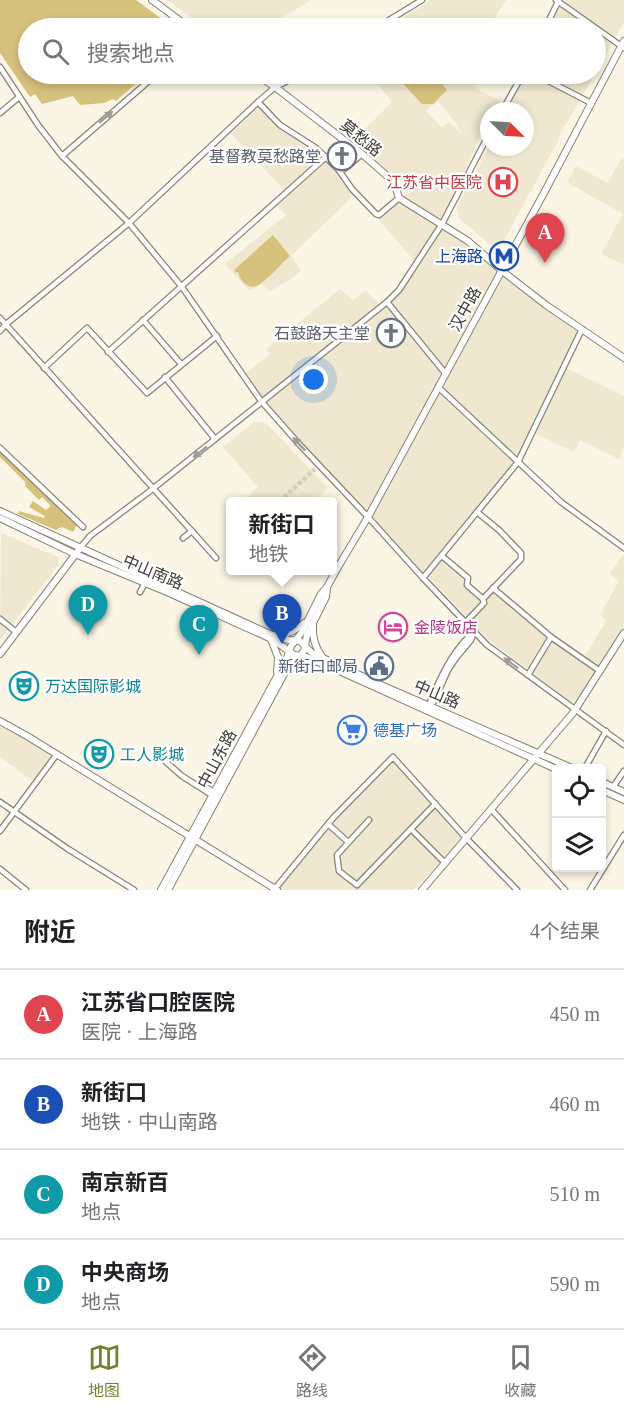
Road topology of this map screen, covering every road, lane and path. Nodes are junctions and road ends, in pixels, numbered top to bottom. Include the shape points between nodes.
1 (152, 0) edge
2 (422, 0) edge
3 (558, 1) edge
4 (176, 18) edge
5 (392, 18) edge
6 (550, 18) edge
7 (583, 18) edge
8 (606, 33) edge
9 (623, 45) edge
10 (0, 67) edge
11 (606, 76) edge
12 (145, 84) edge
13 (270, 84) edge
14 (281, 84) edge
15 (517, 84) edge
16 (554, 84) edge
17 (601, 84) edge
18 (275, 87) junction
19 (19, 97) junction
20 (258, 102) junction
21 (507, 102) edge
22 (591, 103) junction
23 (0, 114) edge
24 (480, 151) edge
25 (362, 154) junction
26 (62, 156) junction
27 (326, 157) junction
28 (338, 169) junction
29 (399, 198) junction
30 (129, 223) junction
31 (442, 224) junction
32 (501, 270) junction
33 (182, 286) junction
34 (387, 302) junction
35 (0, 318) edge
36 (143, 320) junction
37 (2, 328) edge
38 (582, 329) junction
39 (217, 336) junction
40 (108, 352) junction
41 (624, 358) edge
42 (181, 364) junction
43 (45, 368) junction
44 (445, 373) junction
45 (165, 377) junction
46 (438, 387) junction
47 (261, 401) junction
48 (215, 439) junction
49 (0, 448) edge
50 (518, 462) junction
51 (154, 488) junction
52 (0, 511) edge
53 (477, 512) junction
54 (368, 517) junction
55 (3, 519) edge
56 (83, 527) dead end
57 (192, 531) junction
58 (183, 538) dead end
59 (624, 548) edge
60 (77, 551) junction
61 (442, 556) junction
62 (216, 558) dead end
63 (337, 570) edge
64 (334, 575) edge
65 (423, 578) junction
66 (145, 583) junction
67 (493, 588) junction
68 (140, 592) dead end
69 (483, 599) junction
70 (0, 619) edge
71 (312, 619) junction
72 (466, 622) junction
73 (475, 631) junction
74 (16, 632) junction
75 (624, 633) edge
76 (271, 637) junction
77 (551, 637) junction
78 (295, 641) junction
79 (298, 652) junction
80 (0, 654) edge
81 (323, 661) junction
82 (600, 671) junction
83 (528, 675) junction
84 (279, 677) junction
85 (430, 706) junction
86 (576, 709) junction
87 (0, 721) edge
88 (606, 731) junction
89 (624, 745) edge
90 (538, 753) junction
91 (57, 754) junction
92 (158, 755) dead end
93 (533, 759) junction
94 (563, 764) edge
95 (587, 764) edge
96 (552, 767) edge
97 (624, 771) edge
98 (606, 784) edge
99 (613, 787) junction
100 (606, 792) edge
101 (624, 792) edge
102 (213, 793) junction
103 (624, 800) edge
104 (0, 802) edge
105 (435, 804) junction
106 (491, 809) junction
107 (14, 813) junction
108 (369, 820) dead end
109 (328, 824) dead end
110 (411, 829) junction
111 (0, 831) edge
112 (624, 835) edge
113 (193, 838) junction
114 (466, 838) junction
115 (348, 842) junction
116 (445, 863) junction
117 (0, 869) edge
118 (275, 889) edge
119 (26, 890) edge
120 (134, 890) edge
121 (161, 890) edge
122 (168, 890) edge
123 (422, 890) edge
124 (517, 890) edge
125 (565, 890) edge
126 (590, 890) edge

1 - 4 main road
2 - 5 street
3 - 6 street
3 - 7 street
8 - 9 street
9 - 11 main road, 汉中路
10 - 19 street
26 -> 12 street
13 - 18 main road, 莫愁路
14 - 18 street
15 - 21 street
16 - 22 street
17 - 22 main road, 汉中路
18 - 20 street
18 - 25 main road, 莫愁路
19 - 23 street
19 - 26 street
20 - 27 street via 280,125
20 - 30 street
22 - 32 main road, 汉中路
24 - 31 street
25 - 28 street
25 - 29 main road, 莫愁路 via 394,182
26 - 30 street
27 - 28 street
27 - 33 street
28 - 29 street via 376,214 383,213
29 - 31 main road, 莫愁路
30 - 33 street
30 - 37 street
31 - 32 main road, 莫愁路
31 - 34 street
32 - 38 main road
32 - 44 main road, 汉中路
33 - 36 street
33 - 39 street
34 - 44 street
34 - 47 street
35 - 37 street
36 - 40 street
36 - 42 street
37 - 43 street
38 - 41 main road
38 - 50 street
39 - 42 street
39 - 47 street
40 - 43 street via 87,328
40 - 45 street via 147,393
42 - 45 street
43 - 51 street
44 - 46 main road, 汉中路
45 - 48 street
46 - 50 street
46 - 54 main road, 汉中路
47 - 48 street
54 -> 47 street via 317,467
48 -> 51 street
49 - 56 street
50 - 53 street
50 - 59 street via 561,502
51 - 57 street
51 - 60 street via 90,536
52 - 55 main road, 中山南路
53 - 61 street
53 - 67 street via 521,553 521,559
54 - 63 main road, 汉中路
54 - 65 street
55 - 60 main road, 中山南路
57 - 58 street
57 - 62 street
60 - 66 main road, 中山南路
60 - 74 main road
60 - 76 main road, 中山南路
61 - 65 street
61 - 69 street via 468,578 467,585
64 - 71 main road, 汉中路
65 - 72 street
66 - 68 street
66 - 76 main road, 中山南路
67 - 69 street
67 - 77 street
69 - 72 street via 484,603
70 - 74 street
71 - 76 main road via 297,629
71 - 78 main road, 汉中路
71 - 79 main road, 汉中路
71 - 81 main road via 313,636
72 - 73 street
83 -> 73 street via 487,645
73 - 85 street
74 - 80 main road
75 - 82 main road
76 - 78 main road, 中山南路
76 - 79 main road, 中山南路
76 - 84 main road
77 - 82 street
77 - 83 street
78 - 79 main road, 中山东路
78 - 79 main road, 中山路 via 300,641
79 - 81 main road, 中山路
79 - 81 main road, 中山路 via 312,653
79 - 84 main road, 中山东路
79 - 84 main road, 中山东路
81 - 84 main road via 299,664
81 - 85 main road, 中山路
81 - 93 main road, 中山路
82 - 86 main road
83 - 86 street
84 - 102 main road, 中山东路
84 - 113 main road, 中山东路
85 - 90 main road, 中山路
86 - 88 street
86 - 90 main road
87 - 91 main road
88 - 89 street
88 - 95 street
90 - 93 main road
90 - 94 main road, 中山路
91 - 107 street
91 - 113 main road
92 - 102 street via 182,776
93 - 96 main road, 中山路
93 - 106 main road
97 - 99 street
98 - 99 main road
99 - 101 main road
100 - 103 main road
102 - 113 main road, 中山东路
104 - 107 street
105 - 110 street
105 - 114 street
105 - 118 street via 393,757 333,818
106 - 114 main road
106 - 125 street
107 - 111 street
107 - 120 street
108 - 115 street
109 - 115 street
110 - 115 street via 357,885 339,871 337,855
110 - 116 street
112 - 126 street
113 - 118 main road
113 - 121 main road, 中山东路
113 - 122 main road, 中山东路
114 - 116 main road
114 - 124 street
116 - 123 main road
117 - 119 street

